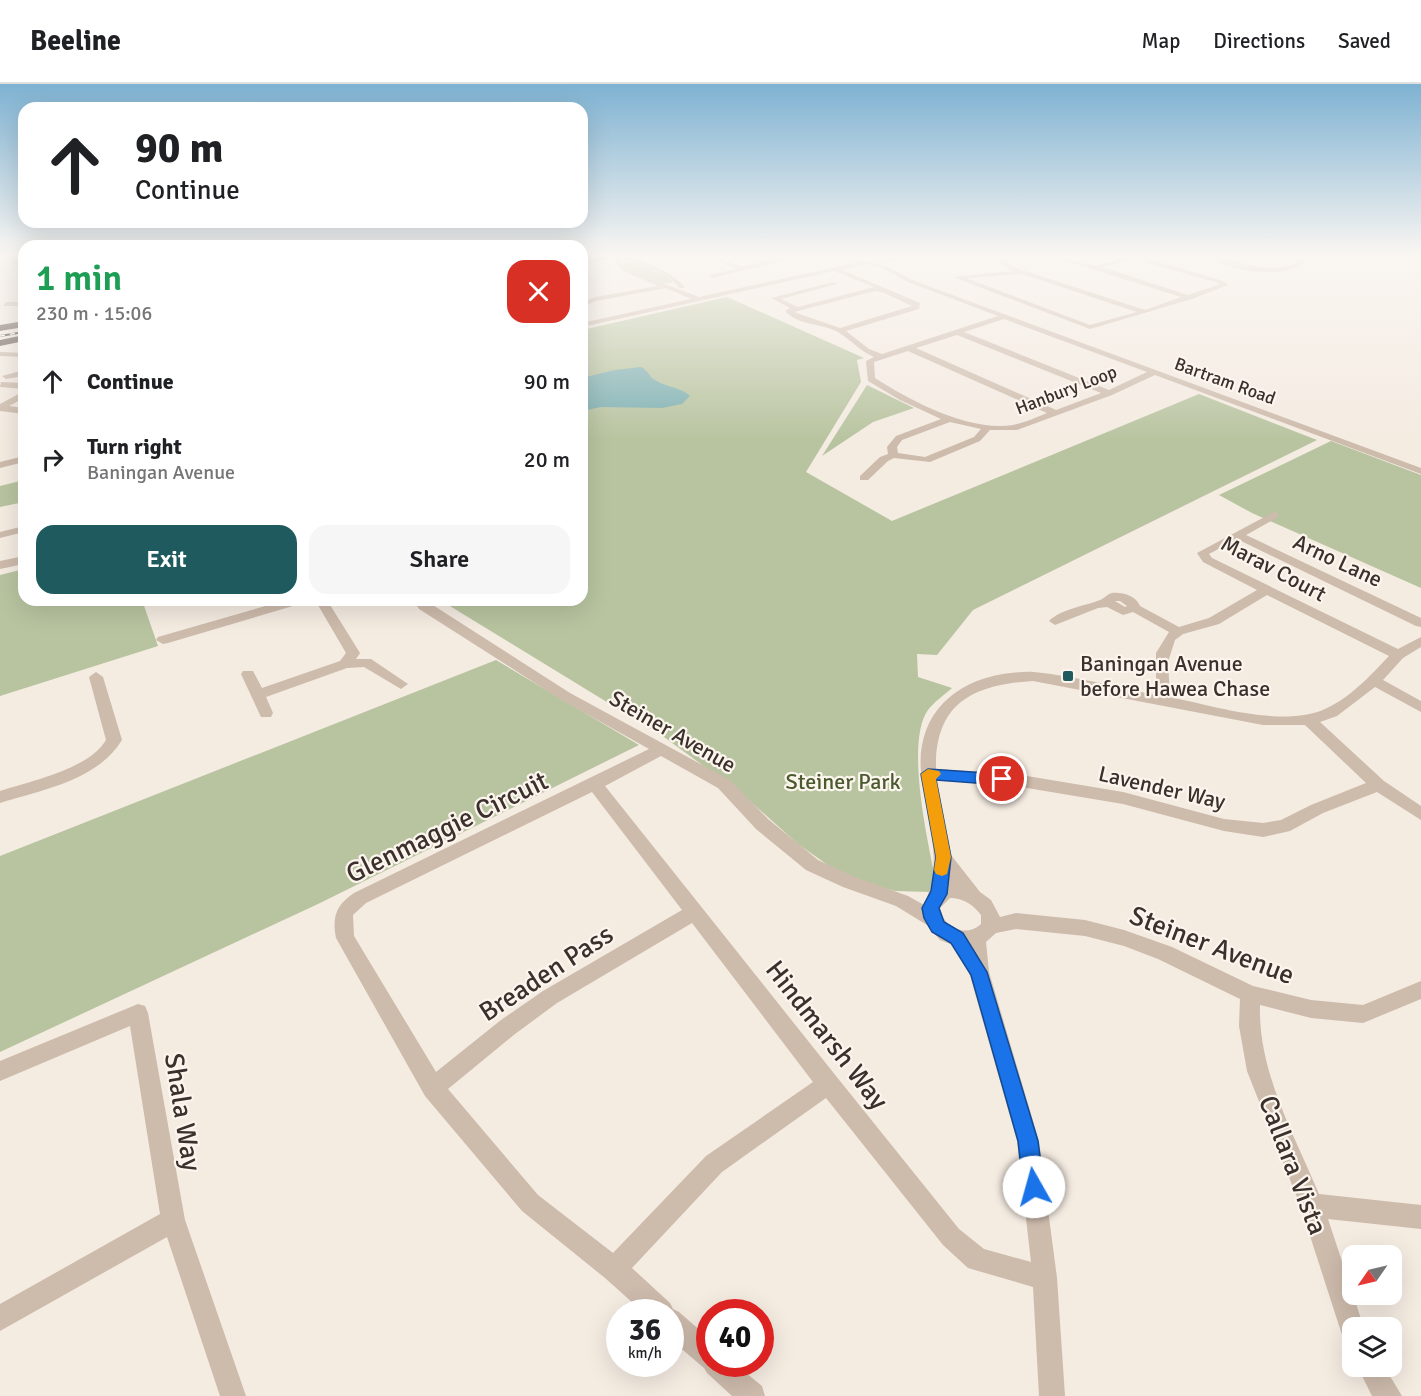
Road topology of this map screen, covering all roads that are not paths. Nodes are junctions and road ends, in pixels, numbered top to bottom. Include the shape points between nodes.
1 (608, 317) edge
2 (801, 317) edge
3 (882, 317) edge
4 (1001, 317) edge
5 (1008, 317) edge
6 (1063, 317) edge
7 (1126, 317) edge
8 (588, 322) edge
9 (18, 325) edge
10 (0, 328) edge
11 (840, 330) junction
12 (957, 332) junction
13 (18, 339) edge
14 (0, 343) edge
15 (908, 348) junction
16 (0, 354) edge
17 (18, 355) edge
18 (881, 357) junction
19 (1154, 372) junction
20 (18, 374) edge
21 (3, 375) edge
22 (1, 386) edge
23 (18, 386) edge
24 (1109, 393) junction
25 (18, 398) edge
26 (0, 408) edge
27 (18, 410) edge
28 (1056, 413) junction
29 (949, 419) junction
30 (987, 428) junction
31 (893, 455) junction
32 (18, 460) edge
33 (0, 465) edge
34 (1421, 471) edge
35 (864, 478) dead end
36 (1274, 515) dead end
37 (18, 530) edge
38 (0, 535) edge
39 (1237, 535) junction
40 (18, 561) edge
41 (0, 565) edge
42 (1266, 590) junction
43 (262, 606) edge
44 (325, 606) edge
45 (423, 606) edge
46 (1055, 621) dead end
47 (1421, 623) edge
48 (1178, 631) junction
49 (163, 640) dead end
50 (1421, 642) edge
51 (1398, 655) junction
52 (345, 664) junction
53 (248, 674) dead end
54 (96, 677) dead end
55 (1374, 681) junction
56 (400, 684) dead end
57 (259, 694) junction
58 (1163, 699) junction
59 (1421, 707) edge
60 (266, 713) dead end
61 (1309, 720) junction
62 (660, 750) junction
63 (928, 774) junction
64 (595, 784) junction
65 (1378, 785) junction
66 (0, 797) edge
67 (1421, 814) edge
68 (944, 857) junction
69 (972, 894) junction
70 (935, 904) junction
71 (695, 912) junction
72 (984, 925) junction
73 (957, 938) junction
74 (979, 972) junction
75 (1421, 990) edge
76 (1250, 994) junction
77 (0, 1071) edge
78 (828, 1084) junction
79 (433, 1088) junction
80 (1312, 1206) junction
81 (1421, 1217) edge
82 (173, 1220) junction
83 (614, 1269) junction
84 (1045, 1278) junction
85 (647, 1299) edge
86 (0, 1317) edge
87 (1348, 1317) edge
88 (684, 1334) edge
89 (696, 1344) edge
90 (731, 1377) edge
91 (1376, 1377) edge
92 (233, 1396) edge
93 (752, 1396) edge
94 (1052, 1396) edge
95 (1389, 1396) edge

1 - 8 street
2 - 11 street
3 - 11 street
4 - 12 street
5 - 19 street, Bartram Road
6 - 7 street via 1090,327
9 - 10 highway
11 - 18 street via 866,351
12 - 15 street
12 - 24 street
13 - 14 highway
15 - 18 street
15 - 28 street
16 - 17 street
18 - 29 street, Hanbury Loop via 870,361 871,379
19 - 24 street, Hanbury Loop
19 - 34 street, Bartram Road
20 - 21 street
21 - 22 street via 6,382
22 - 23 street
24 - 28 street, Hanbury Loop
25 - 26 street
26 - 27 street
28 - 30 street, Hanbury Loop via 1014,428
29 - 30 street, Hanbury Loop
29 - 31 street via 899,438 892,447
30 - 31 street via 972,442 926,460
31 - 35 street
32 - 33 street
36 - 39 street, Marav Court
37 - 38 street
39 - 42 street, Marav Court via 1203,553 1207,561
39 - 47 street, Arno Lane
40 - 41 street
42 - 48 street via 1214,621
42 - 51 street, Marav Court
43 - 49 street
44 - 52 street via 353,653
45 - 62 street, Steiner Avenue via 565,696
46 - 48 street via 1089,605 1109,603 1120,610 1134,608
48 - 58 street via 1163,648
50 - 51 street
51 - 55 street
52 - 56 street via 366,662
52 - 57 street
53 - 57 street
54 - 66 street via 114,740 109,751 89,764
55 - 59 street
55 - 61 street via 1332,712
57 - 60 street
58 - 61 street via 1263,720
58 - 63 street via 1033,676 982,683 960,694 942,711 933,732
61 - 65 street
62 - 64 street, Glenmaggie Circuit
62 - 70 street, Steiner Avenue via 724,784 762,824 812,865 902,901
63 - 65 street, Lavender Way via 1043,785 1123,798 1224,825 1263,830 1284,826
63 - 68 street
64 - 71 street, Hindmarsh Way
64 - 79 street, Glenmaggie Circuit via 346,907 342,920 345,938
65 - 67 street
68 - 69 street
68 - 70 street
69 - 70 street via 952,890
69 - 72 street via 981,900
70 - 73 street via 946,934
71 - 78 street, Hindmarsh Way
71 - 79 street, Breaden Pass via 550,997
72 - 73 street
72 - 74 street
72 - 76 street, Steiner Avenue via 1016,921 1085,928 1124,938 1166,953
73 - 74 street
74 - 84 street via 1028,1141
75 - 76 street, Steiner Avenue via 1364,1014 1311,1009
76 - 80 street, Callara Vista via 1249,1026 1257,1071
77 - 82 street, Shala Way via 138,1013
78 - 83 street via 714,1164
78 - 84 street, Hindmarsh Way via 951,1237 977,1259
79 - 83 street, Glenmaggie Circuit via 530,1203
80 - 81 street
80 - 87 street, Callara Vista
82 - 86 street
82 - 92 street, Shala Way
83 - 85 street, Glenmaggie Circuit
84 - 94 street
88 - 89 street
90 - 93 street
91 - 95 street

